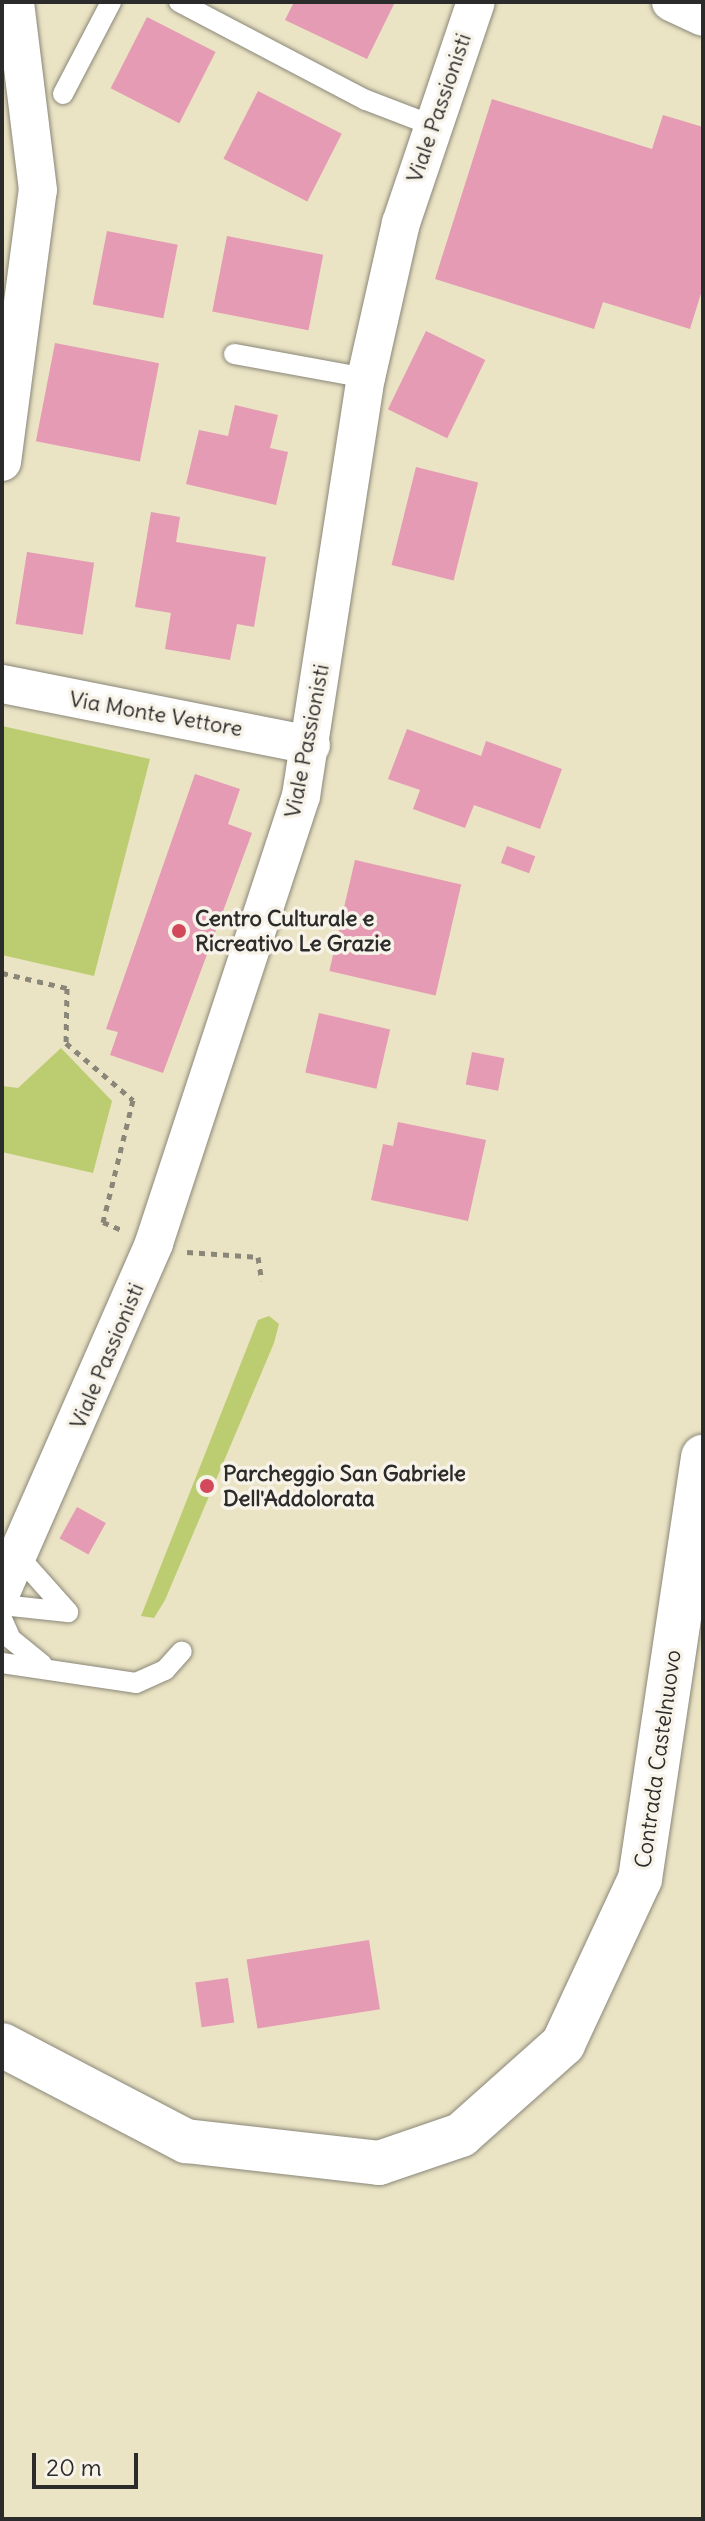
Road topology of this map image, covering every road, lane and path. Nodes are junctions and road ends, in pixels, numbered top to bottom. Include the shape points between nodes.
1 (15, 2) edge
2 (111, 2) edge
3 (179, 2) edge
4 (476, 2) edge
5 (671, 2) edge
6 (703, 17) edge
7 (63, 94) dead end
8 (431, 125) junction
9 (234, 354) dead end
10 (366, 378) junction
11 (2, 462) edge
12 (2, 684) edge
13 (311, 745) junction
14 (2, 973) edge
15 (154, 1243) junction
16 (262, 1281) dead end
17 (703, 1457) edge
18 (19, 1557) junction
19 (2, 1590) edge
20 (2, 1605) edge
21 (2, 1619) edge
22 (182, 1651) dead end
23 (2, 1663) edge
24 (42, 1664) junction
25 (2, 2045) edge

1 - 11 street via 38,190
2 - 7 lane
3 - 8 lane via 366,100
4 - 8 street, Viale Passionisti
5 - 6 street
8 - 10 street, Viale Passionisti
9 - 10 lane
10 - 13 street, Viale Passionisti
12 - 13 street, Via Monte Vettore
13 - 15 street, Viale Passionisti via 301,796
14 - 15 path via 67,988 66,1043 133,1100 103,1222
15 - 16 path via 258,1257
15 - 18 street, Viale Passionisti
17 - 25 main road, Contrada Castelnuovo via 640,1879 563,2044 461,2135 379,2163 186,2141
18 - 19 street, Viale Passionisti
18 - 20 lane via 68,1612
21 - 24 lane via 11,1639
22 - 24 lane via 165,1670 136,1683
23 - 24 lane

